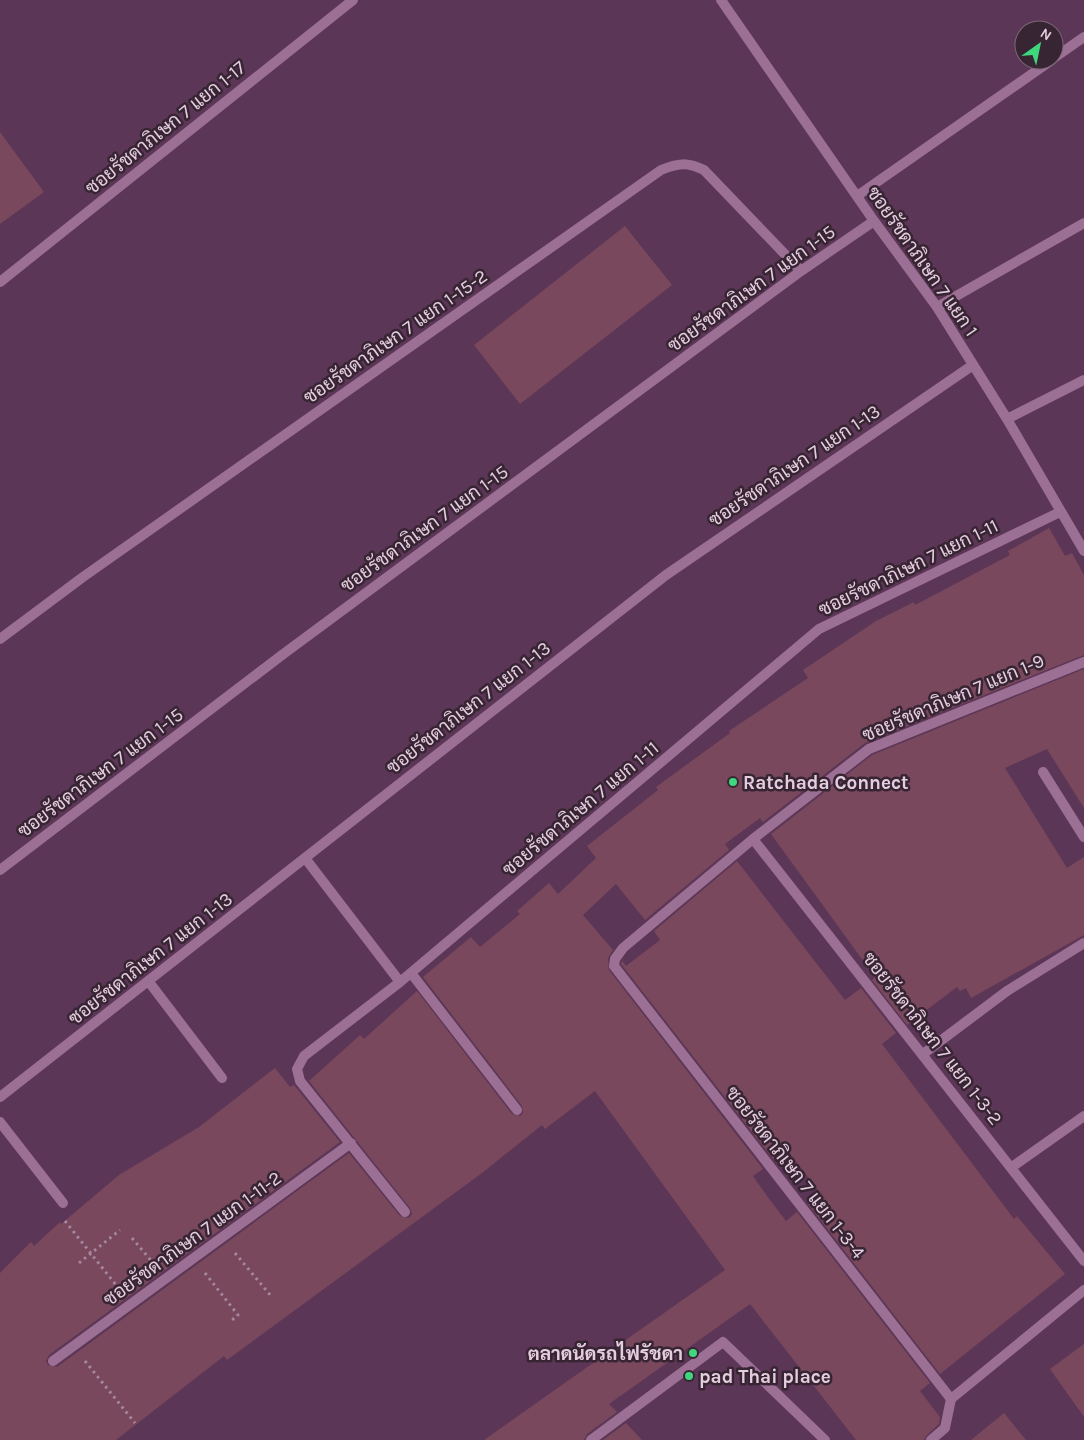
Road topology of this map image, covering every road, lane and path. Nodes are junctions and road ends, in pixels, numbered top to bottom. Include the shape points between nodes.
1 (353, 0) edge
2 (721, 0) edge
3 (1084, 37) edge
4 (1064, 51) edge
5 (1037, 70) edge
6 (857, 196) junction
7 (874, 221) junction
8 (1084, 223) edge
9 (801, 271) junction
10 (0, 282) edge
11 (937, 307) junction
12 (972, 365) junction
13 (1084, 380) edge
14 (1007, 419) junction
15 (1060, 512) junction
16 (1084, 551) edge
17 (0, 639) edge
18 (1084, 662) edge
19 (1043, 772) dead end
20 (1084, 837) edge
21 (753, 839) junction
22 (305, 858) junction
23 (0, 870) edge
24 (1084, 943) edge
25 (614, 966) joint
26 (411, 973) junction
27 (149, 982) junction
28 (400, 982) junction
29 (923, 1054) junction
30 (222, 1078) dead end
31 (0, 1097) edge
32 (517, 1110) dead end
33 (1084, 1116) edge
34 (0, 1122) edge
35 (351, 1144) junction
36 (1012, 1167) junction
37 (63, 1203) dead end
38 (405, 1212) dead end
39 (64, 1220) dead end
40 (120, 1230) dead end
41 (223, 1237) junction
42 (132, 1238) dead end
43 (91, 1253) junction
44 (194, 1258) junction
45 (1084, 1261) edge
46 (79, 1263) dead end
47 (166, 1278) junction
48 (1084, 1290) edge
49 (271, 1296) dead end
50 (131, 1304) junction
51 (232, 1320) dead end
52 (73, 1346) junction
53 (53, 1361) dead end
54 (951, 1399) junction
55 (135, 1423) dead end
56 (591, 1440) edge
57 (825, 1440) edge
58 (930, 1440) edge

1 - 10 street, ซอยรัชดาภิเษก 7 แยก 1-17
2 - 6 street, ซอยรัชดาภิเษก 7 แยก 1
3 - 4 street
5 - 6 street
6 - 7 street, ซอยรัชดาภิเษก 7 แยก 1
7 - 9 street, ซอยรัชดาภิเษก 7 แยก 1-15
7 - 11 street, ซอยรัชดาภิเษก 7 แยก 1
8 - 11 street
9 - 17 street, ซอยรัชดาภิเษก 7 แยก 1-15-2 via 704,170 678,163 661,170 83,576
9 - 23 street, ซอยรัชดาภิเษก 7 แยก 1-15 via 282,655
11 - 12 street, ซอยรัชดาภิเษก 7 แยก 1
12 - 14 street, ซอยรัชดาภิเษก 7 แยก 1
12 - 22 street, ซอยรัชดาภิเษก 7 แยก 1-13 via 666,574
13 - 14 street
14 - 15 street, ซอยรัชดาภิเษก 7 แยก 1
15 - 16 street, ซอยรัชดาภิเษก 7 แยก 1
15 - 26 street, ซอยรัชดาภิเษก 7 แยก 1-11 via 819,630
18 - 21 street, ซอยรัชดาภิเษก 7 แยก 1-9 via 869,749
19 - 20 street
21 - 25 street, ซอยรัชดาภิเษก 7 แยก 1-9 via 622,948
21 - 29 street, ซอยรัชดาภิเษก 7 แยก 1-3-2
22 - 27 street, ซอยรัชดาภิเษก 7 แยก 1-13
22 - 28 street
24 - 29 street via 1007,991
25 - 54 street, ซอยรัชดาภิเษก 7 แยก 1-3-4
26 - 28 street, ซอยรัชดาภิเษก 7 แยก 1-11
26 - 32 street
27 - 30 street
27 - 31 street, ซอยรัชดาภิเษก 7 แยก 1-13
28 - 35 street, ซอยรัชดาภิเษก 7 แยก 1-11 via 304,1056 297,1069 300,1081
29 - 36 street, ซอยรัชดาภิเษก 7 แยก 1-3-2
33 - 36 street
34 - 37 street
35 - 38 street, ซอยรัชดาภิเษก 7 แยก 1-11
35 - 41 street, ซอยรัชดาภิเษก 7 แยก 1-11-2
36 - 45 street, ซอยรัชดาภิเษก 7 แยก 1-3-2
39 - 43 path
40 - 43 path
41 - 44 street, ซอยรัชดาภิเษก 7 แยก 1-11-2
41 - 49 path
42 - 47 path
43 - 46 path
43 - 50 path
44 - 47 street, ซอยรัชดาภิเษก 7 แยก 1-11-2
44 - 51 path via 238,1315
47 - 50 street, ซอยรัชดาภิเษก 7 แยก 1-11-2
48 - 54 street
50 - 52 street, ซอยรัชดาภิเษก 7 แยก 1-11-2
52 - 53 street, ซอยรัชดาภิเษก 7 แยก 1-11-2
52 - 55 path
54 - 58 street via 945,1428
56 - 57 street via 723,1342

